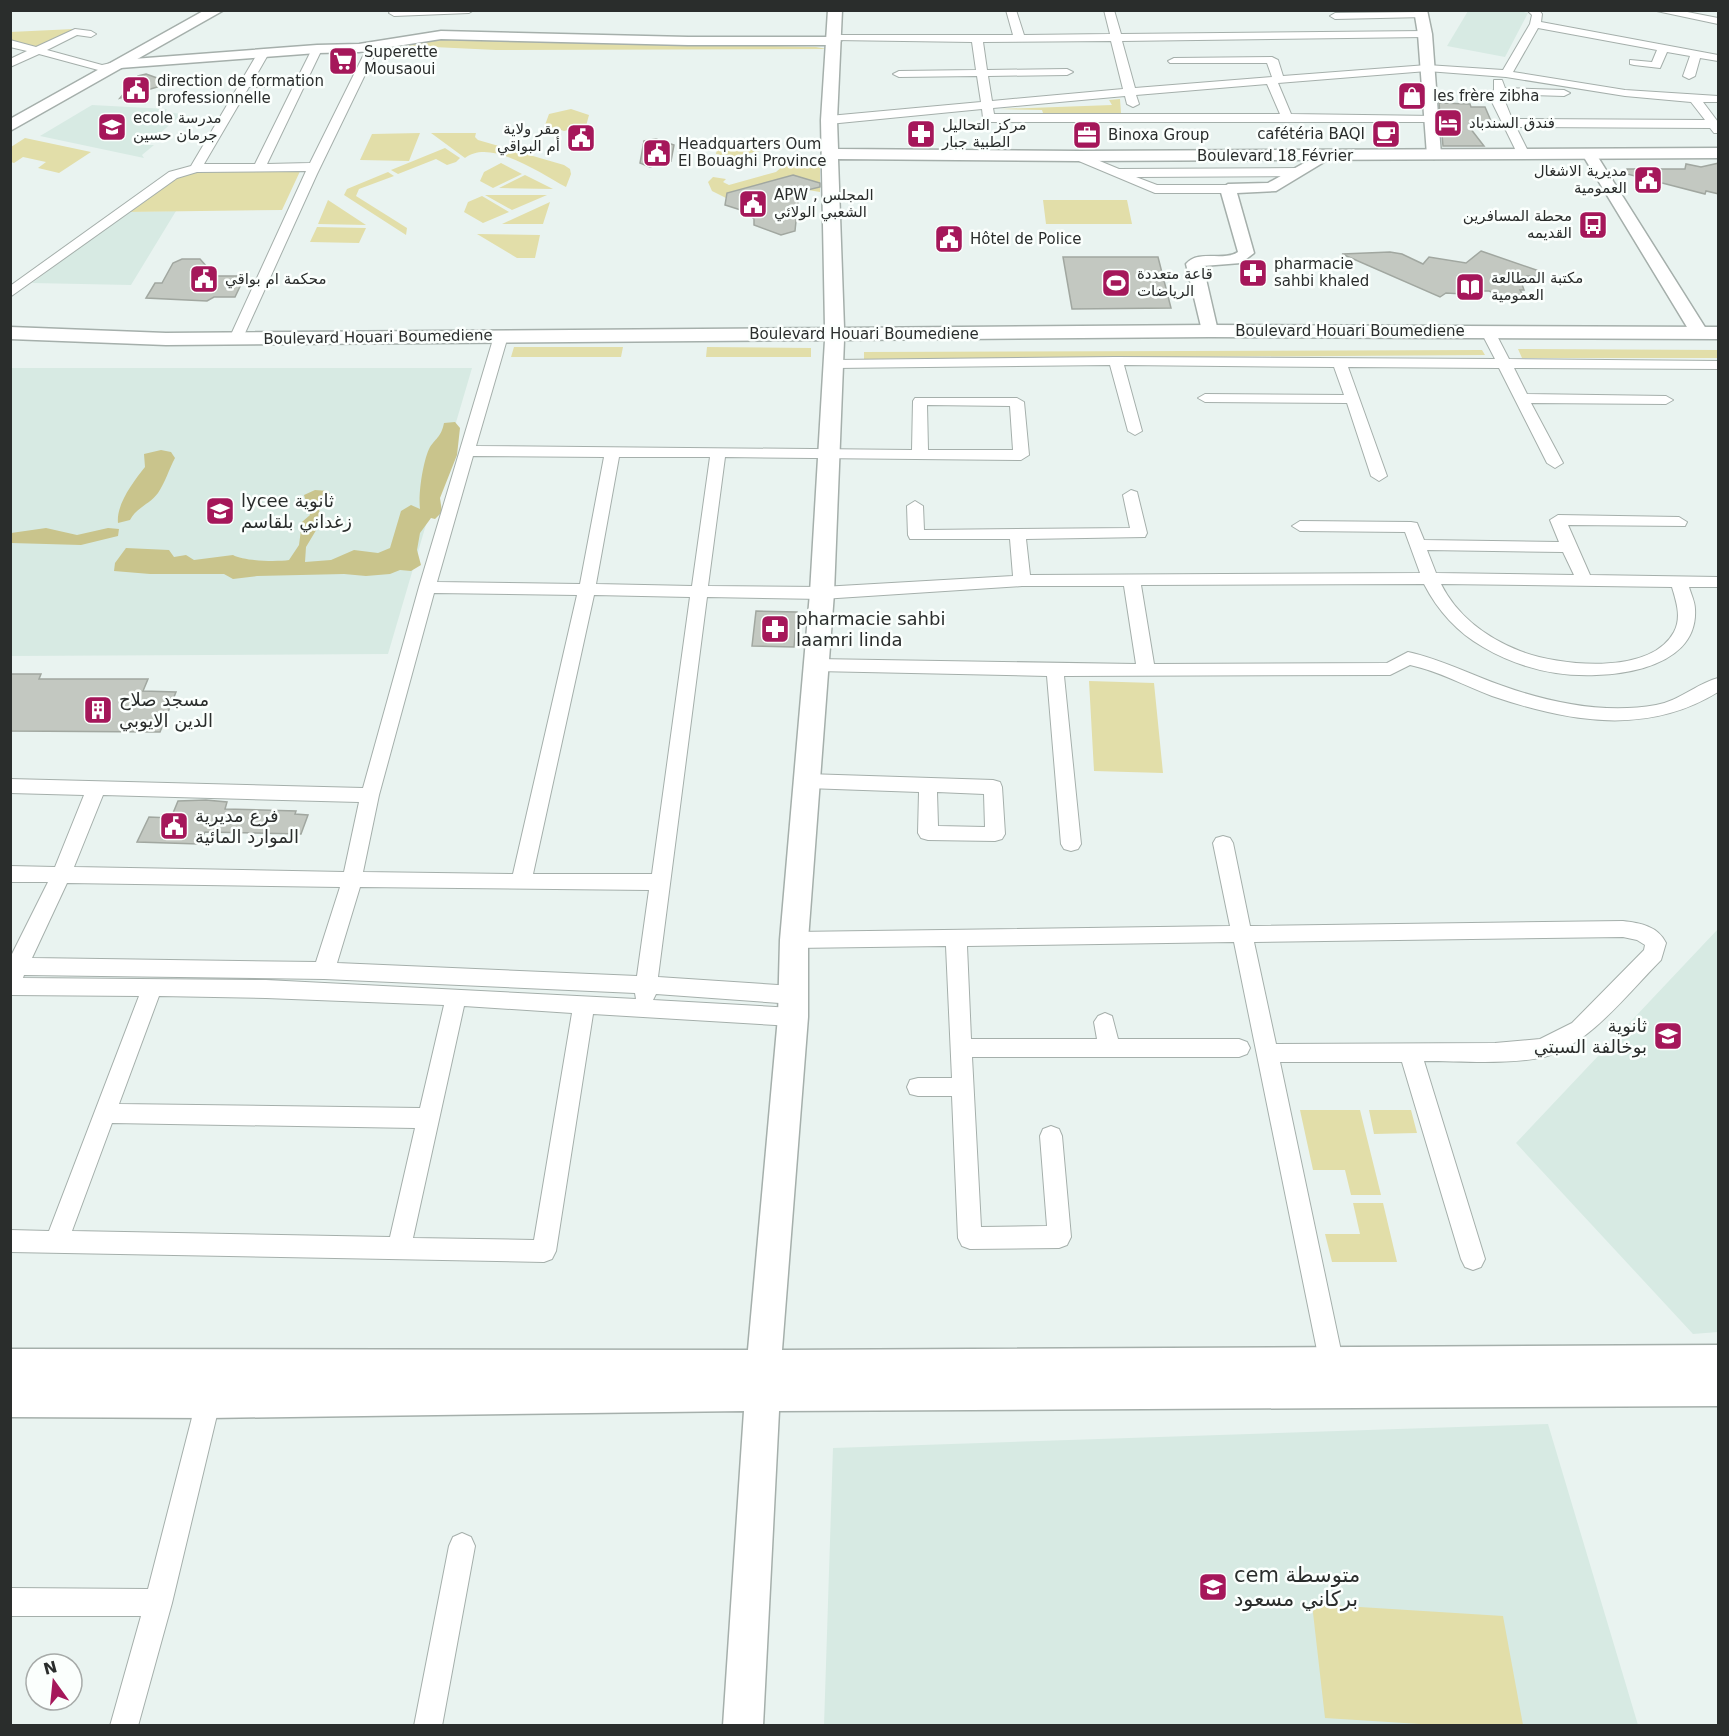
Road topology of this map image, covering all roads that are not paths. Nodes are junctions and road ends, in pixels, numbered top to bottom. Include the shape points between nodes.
1 (203, 10) edge
2 (217, 10) edge
3 (469, 10) edge
4 (1011, 10) edge
5 (1110, 10) edge
6 (1324, 10) edge
7 (1532, 10) edge
8 (1657, 10) edge
9 (1420, 13) edge
10 (394, 14) dead end
11 (1335, 16) dead end
12 (1719, 21) edge
13 (1535, 24) junction
14 (1425, 33) junction
15 (91, 34) dead end
16 (1336, 35) junction
17 (833, 36) edge
18 (1019, 38) junction
19 (1116, 38) junction
20 (977, 39) junction
21 (10, 43) edge
22 (1664, 47) junction
23 (317, 49) junction
24 (366, 49) junction
25 (39, 50) junction
26 (262, 52) junction
27 (428, 52) dead end
28 (569, 52) dead end
29 (1696, 54) junction
30 (1719, 58) edge
31 (1174, 61) dead end
32 (1634, 62) dead end
33 (10, 64) edge
34 (120, 64) junction
35 (102, 68) junction
36 (1426, 68) junction
37 (980, 72) junction
38 (1067, 72) dead end
39 (899, 74) dead end
40 (1501, 74) junction
41 (1689, 76) dead end
42 (1275, 81) junction
43 (245, 84) junction
44 (300, 84) junction
45 (1500, 91) junction
46 (1129, 92) junction
47 (1625, 93) junction
48 (1695, 99) junction
49 (1719, 99) edge
50 (986, 106) junction
51 (10, 118) edge
52 (1137, 118) junction
53 (1287, 118) junction
54 (1431, 118) junction
55 (829, 120) junction
56 (1508, 123) junction
57 (10, 126) edge
58 (1717, 127) edge
59 (1719, 153) edge
60 (831, 154) junction
61 (1524, 154) junction
62 (1590, 154) junction
63 (1434, 155) junction
64 (1078, 156) junction
65 (1323, 156) junction
66 (314, 167) junction
67 (196, 168) junction
68 (260, 168) junction
69 (1298, 172) junction
70 (1118, 173) junction
71 (1228, 189) junction
72 (10, 293) edge
73 (1209, 331) junction
74 (1488, 332) junction
75 (1699, 332) junction
76 (10, 333) edge
77 (1719, 333) edge
78 (834, 335) junction
79 (501, 336) junction
80 (236, 339) junction
81 (1116, 361) junction
82 (1340, 363) junction
83 (1504, 363) junction
84 (835, 364) junction
85 (1719, 364) edge
86 (1205, 398) dead end
87 (1522, 398) junction
88 (1351, 399) junction
89 (1666, 400) dead end
90 (1136, 431) dead end
91 (467, 451) junction
92 (612, 452) junction
93 (718, 452) junction
94 (829, 454) junction
95 (920, 454) junction
96 (1555, 464) dead end
97 (1379, 476) dead end
98 (1131, 495) dead end
99 (915, 506) dead end
100 (1679, 522) dead end
101 (1300, 526) dead end
102 (1017, 534) junction
103 (1418, 545) junction
104 (1569, 546) junction
105 (1431, 579) junction
106 (1584, 579) junction
107 (1022, 581) junction
108 (1132, 581) junction
109 (1679, 581) junction
110 (1719, 582) edge
111 (427, 586) junction
112 (587, 589) junction
113 (699, 590) junction
114 (822, 593) junction
115 (816, 665) junction
116 (1146, 669) junction
117 (1055, 670) junction
118 (1719, 684) edge
119 (807, 781) junction
120 (10, 786) edge
121 (928, 786) dead end
122 (97, 787) junction
123 (370, 795) junction
124 (1224, 843) dead end
125 (1071, 844) dead end
126 (10, 874) edge
127 (61, 875) junction
128 (352, 880) junction
129 (520, 882) junction
130 (660, 882) junction
131 (1242, 934) junction
132 (956, 938) junction
133 (794, 940) junction
134 (324, 971) junction
135 (12, 976) edge
136 (646, 985) junction
137 (152, 988) junction
138 (456, 997) junction
139 (584, 1005) junction
140 (794, 1006) junction
141 (643, 1007) junction
142 (1106, 1022) dead end
143 (961, 1048) junction
144 (1109, 1048) junction
145 (1239, 1048) dead end
146 (1410, 1052) junction
147 (1267, 1053) junction
148 (918, 1087) dead end
149 (963, 1087) junction
150 (105, 1113) junction
151 (429, 1118) junction
152 (1051, 1136) dead end
153 (10, 1241) edge
154 (56, 1242) junction
155 (399, 1248) junction
156 (1473, 1259) dead end
157 (1719, 1362) edge
158 (1332, 1365) junction
159 (10, 1366) edge
160 (218, 1367) junction
161 (764, 1381) junction
162 (1719, 1389) edge
163 (10, 1400) edge
164 (208, 1401) junction
165 (462, 1545) dead end
166 (10, 1602) edge
167 (158, 1603) junction
168 (124, 1725) edge
169 (428, 1725) edge
170 (743, 1725) edge

1 - 35 main road
2 - 34 main road
3 - 10 street
4 - 18 street
5 - 19 street
6 - 16 street
7 - 13 street via 1537,14
8 - 12 street
9 - 11 street
9 - 14 street
13 - 22 street
13 - 40 street
14 - 16 street
14 - 36 street
15 - 25 street via 75,32
16 - 19 street
17 - 20 street
17 - 24 street via 686,41 441,35
17 - 28 street
17 - 55 main road
18 - 19 street
18 - 20 street
19 - 46 street
20 - 37 street
21 - 25 street
22 - 29 street
22 - 32 street via 1656,66
23 - 24 street
23 - 26 street
23 - 44 street
24 - 27 street
24 - 66 street
25 - 33 street
25 - 35 street
26 - 34 street
26 - 43 street
29 - 30 street
29 - 41 street
31 - 42 street via 1272,60
34 - 35 street
34 - 57 main road
35 - 51 main road
36 - 40 street
36 - 42 street
36 - 54 street
37 - 38 street
37 - 39 street
37 - 50 street
40 - 45 street
40 - 47 street
42 - 46 street
42 - 53 street
43 - 44 street
43 - 67 street
44 - 68 street
45 - 47 street
45 - 56 street via 1494,94
46 - 50 street
46 - 52 street
47 - 48 street
48 - 49 street
48 - 58 street
50 - 52 street via 989,118
50 - 55 street
52 - 53 street
53 - 54 street
54 - 63 street
55 - 60 main road
56 - 58 street
56 - 61 street
59 - 62 main road, Boulevard 18 Février
60 - 64 main road, Boulevard 18 Février
60 - 78 main road
61 - 62 main road, Boulevard 18 Février
61 - 63 main road, Boulevard 18 Février
62 - 75 street
63 - 65 main road, Boulevard 18 Février
64 - 65 main road, Boulevard 18 Février
64 - 70 street
65 - 69 street
66 - 68 street
66 - 80 street
67 - 68 street
67 - 72 street via 163,181
69 - 70 street
69 - 71 street via 1271,188
70 - 71 street via 1155,189
71 - 73 street via 1246,253 1235,260 1194,264
73 - 74 main road, Boulevard Houari Boumediene
73 - 78 main road, Boulevard Houari Boumediene
74 - 75 main road, Boulevard Houari Boumediene
74 - 83 street
75 - 77 main road, Boulevard Houari Boumediene
76 - 80 main road, Boulevard Houari Boumediene via 115,339
78 - 79 main road, Boulevard Houari Boumediene
78 - 84 main road
79 - 80 main road, Boulevard Houari Boumediene
79 - 91 street
81 - 82 street
81 - 84 street
81 - 90 street
82 - 83 street
82 - 88 street
83 - 85 street
83 - 87 street
84 - 94 main road
86 - 88 street
87 - 89 street
87 - 96 street
88 - 97 street
91 - 92 street
91 - 111 street
92 - 93 street
92 - 112 street
93 - 94 street
93 - 113 street
94 - 95 street
94 - 114 main road
95 - 95 street via 1021,455 1017,402 920,401
98 - 102 street via 1139,533
99 - 102 street via 916,535
100 - 104 street via 1558,520
101 - 103 street via 1411,526
102 - 107 street
103 - 104 street
103 - 105 street
104 - 106 street
105 - 106 street
105 - 108 street
105 - 109 street via 1452,615 1479,637 1542,664 1592,671 1645,663 1670,649 1685,629 1687,618 1688,606
106 - 109 street
107 - 108 street
107 - 114 street
108 - 116 street
109 - 110 street
111 - 112 street
111 - 123 street
112 - 113 street
112 - 129 street
113 - 114 street
113 - 130 street
114 - 115 main road
115 - 117 street
115 - 119 main road
116 - 117 street
116 - 118 street via 1390,669 1408,658 1435,664 1530,701 1588,713 1624,714 1679,705
117 - 125 street
119 - 121 street
119 - 133 main road
120 - 122 street
122 - 123 street
122 - 127 street
123 - 128 street
124 - 131 street
126 - 127 street
127 - 128 street
127 - 135 street
128 - 129 street
128 - 134 street
129 - 130 street
130 - 136 street
131 - 132 street
131 - 146 street via 1623,929 1639,931 1656,943 1654,954 1579,1029 1543,1048
131 - 147 street
132 - 133 street
132 - 143 street
133 - 140 main road
134 - 135 street
134 - 136 street
135 - 137 street
136 - 140 street
136 - 141 street
137 - 138 street
137 - 150 street
138 - 139 street
138 - 151 street
139 - 141 street
139 - 155 street via 544,1251
140 - 141 street
140 - 161 main road
142 - 144 street
143 - 144 street
143 - 149 street
144 - 145 street
146 - 147 street
146 - 156 street
147 - 158 street
148 - 149 street
149 - 152 street via 970,1238 1059,1237
150 - 151 street
150 - 154 street
151 - 155 street
153 - 154 street
154 - 155 street
157 - 158 main road
158 - 161 main road
159 - 160 main road
160 - 161 main road
160 - 164 street
161 - 162 main road
161 - 164 main road
161 - 170 main road
163 - 164 main road
164 - 167 street
165 - 169 street
166 - 167 street
167 - 168 street

